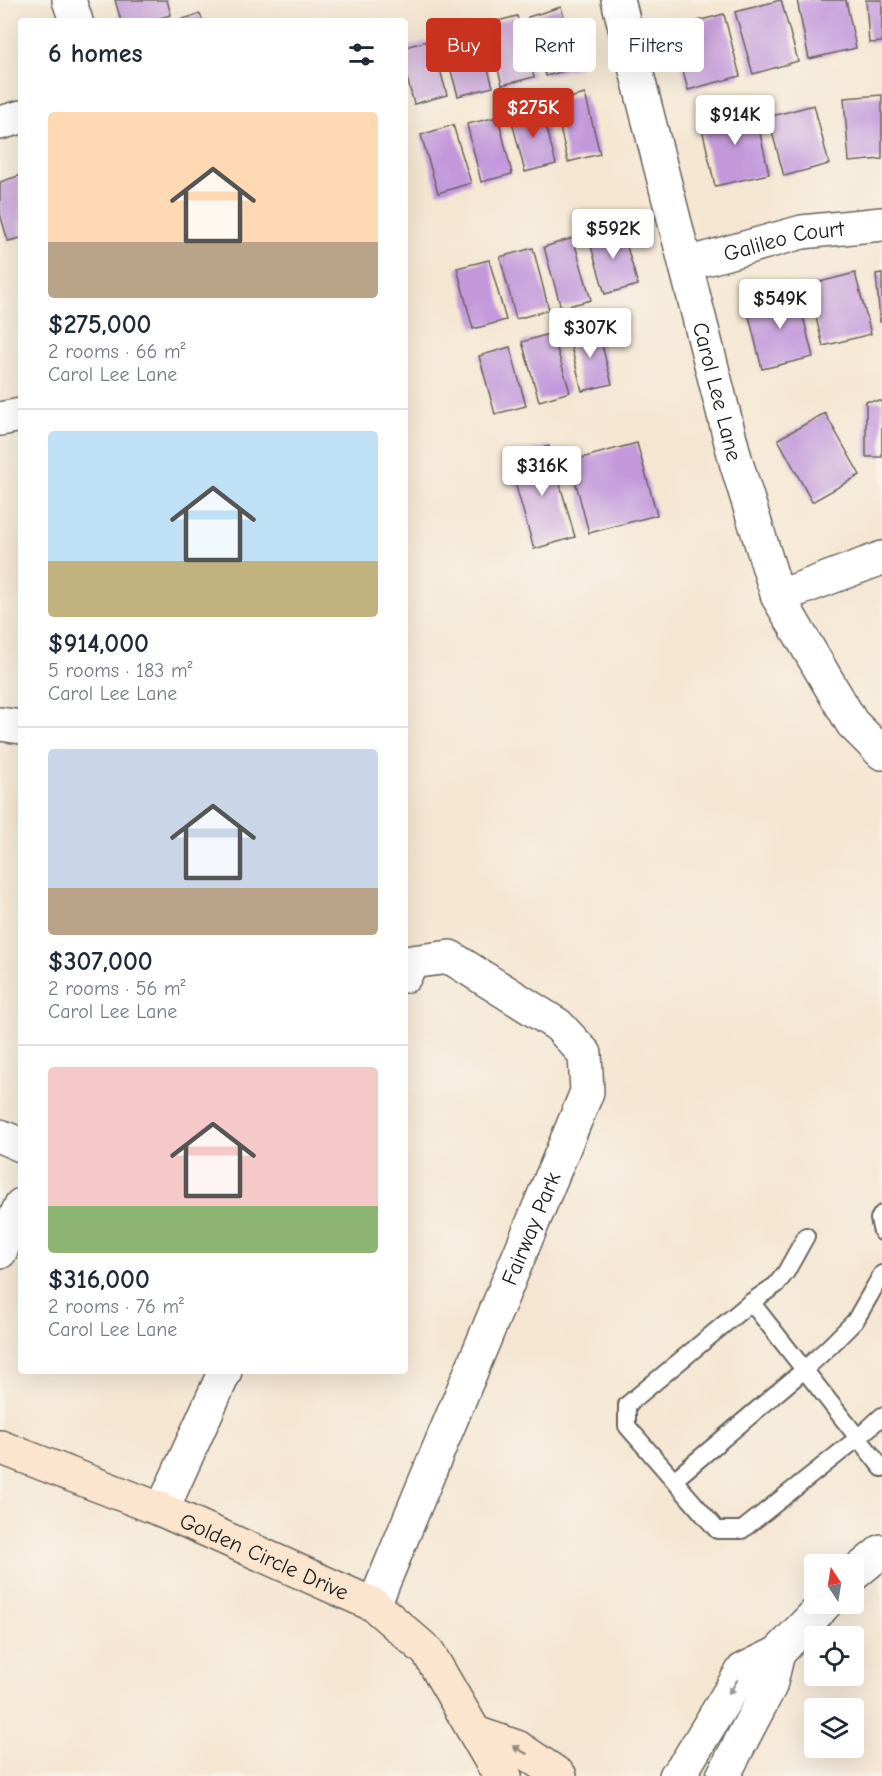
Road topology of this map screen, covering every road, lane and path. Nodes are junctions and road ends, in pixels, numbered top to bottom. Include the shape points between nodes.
1 (69, 0) edge
2 (618, 0) edge
3 (75, 18) edge
4 (18, 118) edge
5 (0, 123) edge
6 (882, 224) edge
7 (687, 264) junction
8 (18, 416) edge
9 (0, 419) edge
10 (882, 558) edge
11 (778, 597) junction
12 (0, 724) edge
13 (18, 727) edge
14 (882, 753) edge
15 (408, 969) edge
16 (0, 1136) edge
17 (18, 1144) edge
18 (18, 1212) edge
19 (882, 1214) edge
20 (882, 1232) edge
21 (806, 1236) dead end
22 (0, 1252) edge
23 (882, 1274) edge
24 (751, 1302) junction
25 (804, 1370) junction
26 (224, 1374) edge
27 (882, 1416) edge
28 (858, 1438) junction
29 (0, 1447) edge
30 (882, 1468) edge
31 (674, 1480) junction
32 (162, 1510) junction
33 (882, 1551) edge
34 (864, 1566) edge
35 (374, 1605) junction
36 (815, 1614) edge
37 (777, 1653) junction
38 (476, 1733) junction
39 (505, 1776) edge
40 (560, 1776) edge
41 (676, 1776) edge
42 (723, 1776) edge

1 - 3 street
2 - 7 street, Carol Lee Lane
4 - 5 street
6 - 7 street, Galileo Court via 802,232
7 - 11 street, Carol Lee Lane via 736,462
8 - 9 street
10 - 11 street
11 - 14 street, Carol Lee Lane via 852,723
12 - 13 street
15 - 35 street, Fairway Park via 411,962 450,957 558,1025 585,1054 587,1092
16 - 17 street
18 - 22 street
19 - 20 lane
21 - 24 lane via 776,1285
23 - 25 lane via 855,1321
24 - 25 lane
24 - 31 lane via 627,1405 627,1426
25 - 28 lane
25 - 31 lane
26 - 32 street
27 - 28 lane
28 - 30 lane
28 - 31 lane via 741,1530 717,1530
29 - 32 street, Golden Circle Drive
32 - 35 street, Golden Circle Drive
33 - 34 street
35 - 38 street, Golden Circle Drive via 428,1652
36 - 37 street
37 -> 41 street via 743,1670
37 - 42 street via 770,1686
38 - 39 street, Golden Circle Drive via 497,1771
40 -> 38 street via 517,1747

